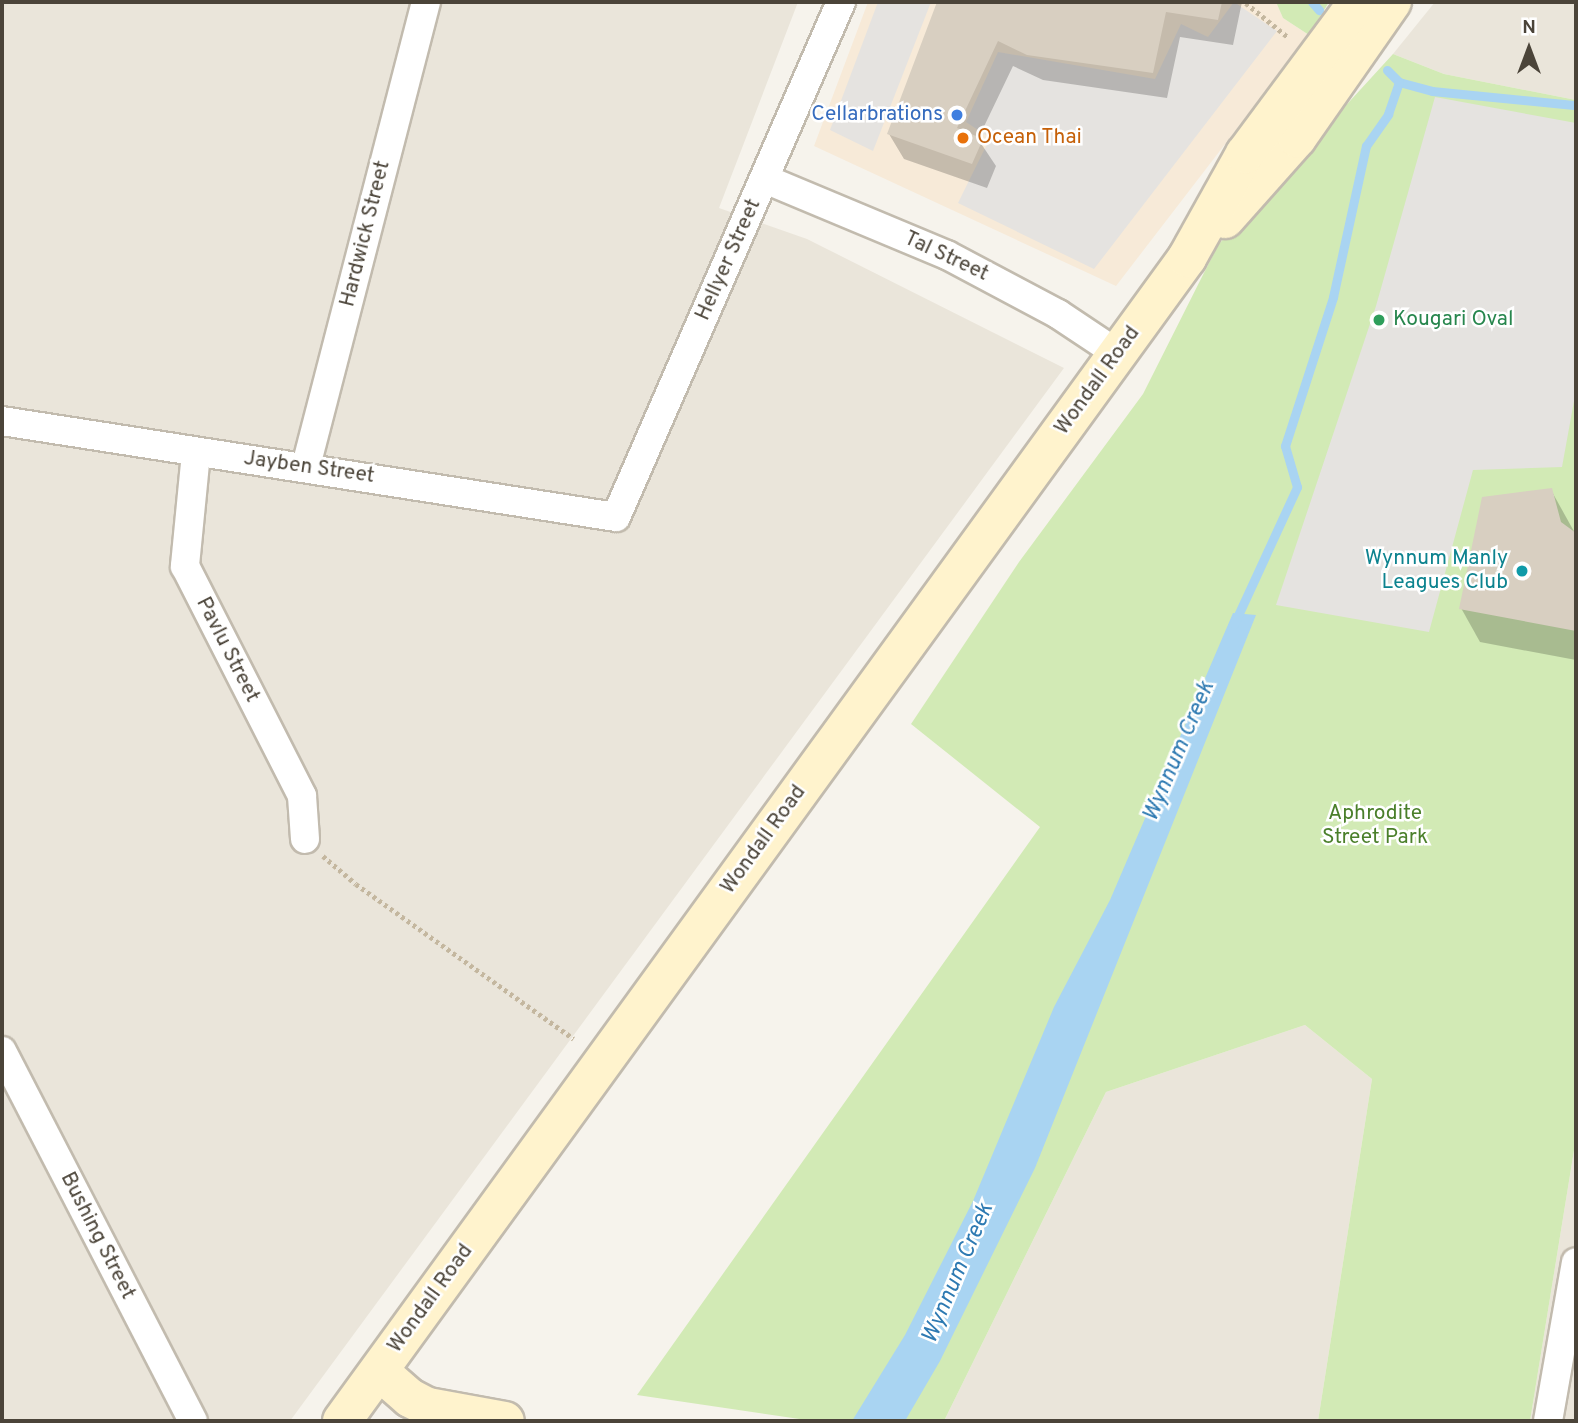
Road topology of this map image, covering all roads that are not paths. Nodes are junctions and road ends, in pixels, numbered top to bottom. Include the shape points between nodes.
1 (426, 2) edge
2 (841, 2) edge
3 (1378, 7) edge
4 (765, 179) junction
5 (1118, 354) junction
6 (2, 421) edge
7 (196, 453) junction
8 (306, 466) junction
9 (616, 517) joint
10 (305, 839) road end
11 (5, 1065) edge
12 (1576, 1262) edge
13 (379, 1371) junction
14 (193, 1421) edge
15 (342, 1421) edge
16 (505, 1421) edge
17 (1548, 1421) edge

1 - 8 street, Hardwick Street
2 - 4 street, Hellyer Street
3 - 5 main road, Wondall Road via 1245,154 1187,258
4 - 5 street, Tal Street via 947,255 1058,314
4 - 9 street, Hellyer Street
5 - 13 main road, Wondall Road
6 - 7 street, Jayben Street
7 - 8 street, Jayben Street
7 - 10 street, Pavlu Street via 185,566 302,796
8 - 9 street, Jayben Street
11 - 14 street, Bushing Street
12 - 17 street
13 - 15 main road, Wondall Road
13 - 16 main road via 428,1407

